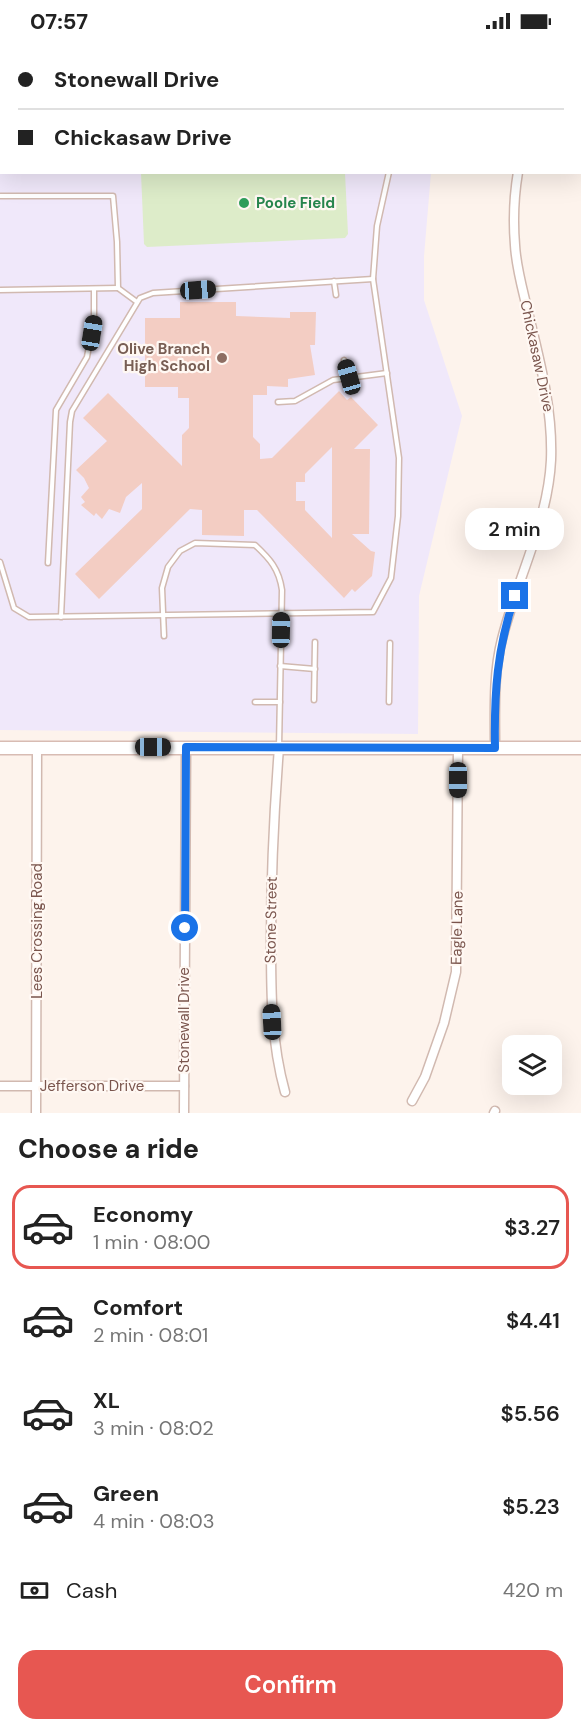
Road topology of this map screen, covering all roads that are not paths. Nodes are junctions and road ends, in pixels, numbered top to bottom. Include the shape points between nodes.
1 (389, 174) edge
2 (518, 174) edge
3 (0, 196) edge
4 (373, 279) junction
5 (334, 281) junction
6 (118, 288) junction
7 (94, 289) junction
8 (0, 290) edge
9 (336, 295) dead end
10 (137, 302) junction
11 (344, 360) dead end
12 (387, 373) junction
13 (349, 377) junction
14 (278, 402) dead end
15 (0, 562) edge
16 (48, 563) dead end
17 (281, 613) junction
18 (163, 615) junction
19 (61, 616) junction
20 (164, 636) dead end
21 (315, 642) dead end
22 (390, 643) dead end
23 (280, 666) junction
24 (315, 669) junction
25 (314, 700) dead end
26 (255, 702) dead end
27 (280, 702) junction
28 (389, 702) dead end
29 (186, 747) junction
30 (279, 747) junction
31 (0, 748) edge
32 (37, 748) junction
33 (458, 748) junction
34 (495, 748) junction
35 (581, 748) edge
36 (0, 1086) edge
37 (36, 1086) junction
38 (184, 1086) junction
39 (285, 1092) dead end
40 (412, 1101) dead end
41 (36, 1113) edge
42 (184, 1113) edge

1 - 4 lane via 377,226
2 - 34 street, Chickasaw Drive via 514,245 546,389 551,461 544,505 501,642 494,701
3 - 6 lane via 113,196
4 - 5 lane
4 - 12 lane
5 - 9 lane
5 - 10 lane via 153,293
6 - 7 lane
6 - 10 lane
7 - 8 lane
7 - 16 lane via 94,319 87,357 56,410
10 - 19 lane via 72,411
11 - 13 lane
12 - 13 lane
12 - 17 lane via 399,458 391,578 373,612
13 - 14 lane via 333,380 295,401
15 - 19 lane via 14,608 28,617
17 - 18 lane
17 - 18 lane via 279,573 272,560 255,545 195,543 180,551 168,567 162,588
17 - 23 lane
18 - 19 lane
18 - 20 lane
21 - 24 lane
22 - 28 lane
23 - 24 lane
23 - 27 lane
24 - 25 lane
26 - 27 lane
27 - 30 lane
29 - 30 street
29 - 32 street
29 - 38 street, Stonewall Drive
30 - 33 street
30 - 39 street, Stone Street via 271,990 274,1044
31 - 32 street
32 - 37 street, Lees Crossing Road
33 - 34 street
33 - 40 street, Eagle Lane via 456,972 444,1023
34 - 35 street
36 - 37 street, Jefferson Drive
37 - 38 street, Jefferson Drive
37 - 41 street, Lees Crossing Road
38 - 42 street, Stonewall Drive

